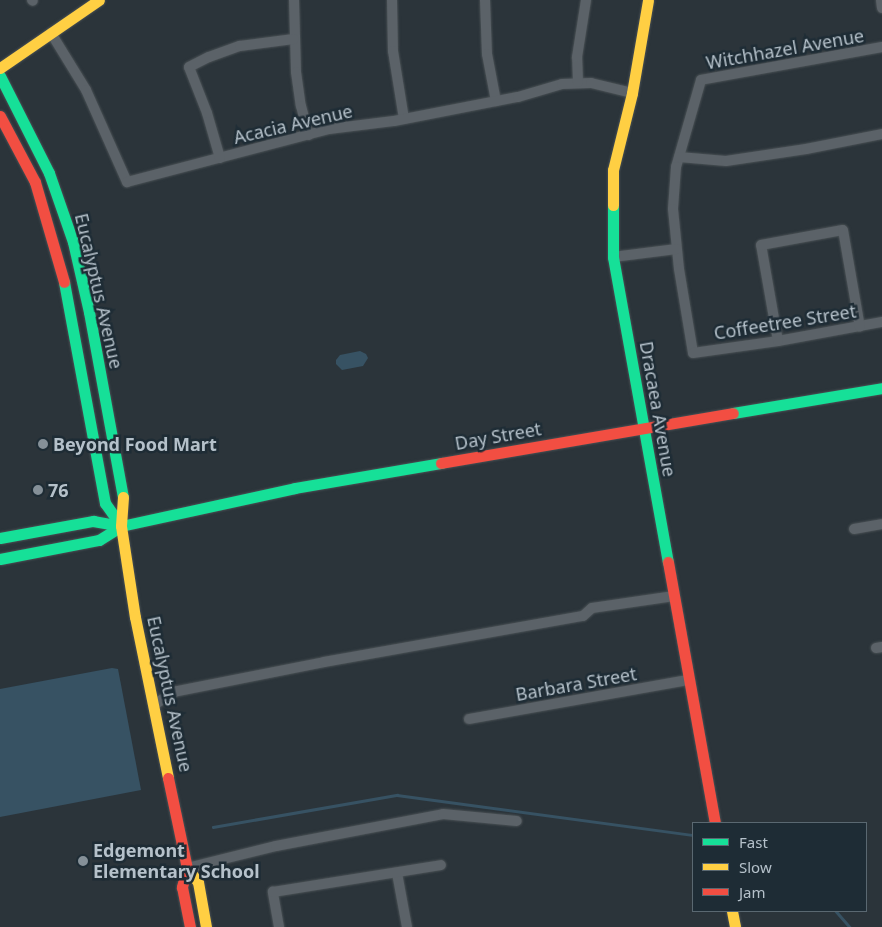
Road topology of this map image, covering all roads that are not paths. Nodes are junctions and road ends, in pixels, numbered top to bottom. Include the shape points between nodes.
1 (98, 0) edge
2 (294, 0) edge
3 (392, 0) edge
4 (485, 0) edge
5 (586, 0) edge
6 (648, 0) edge
7 (881, 0) edge
8 (882, 8) edge
9 (51, 33) junction
10 (294, 39) junction
11 (882, 48) edge
12 (0, 68) edge
13 (0, 76) edge
14 (578, 82) junction
15 (632, 93) junction
16 (496, 101) junction
17 (0, 116) edge
18 (404, 119) junction
19 (882, 134) edge
20 (309, 135) junction
21 (679, 157) junction
22 (220, 158) junction
23 (676, 249) junction
24 (58, 252) junction
25 (614, 257) junction
26 (882, 322) edge
27 (860, 326) junction
28 (93, 337) junction
29 (778, 341) junction
30 (693, 353) joint
31 (78, 354) junction
32 (882, 388) edge
33 (644, 428) junction
34 (112, 439) junction
35 (882, 524) edge
36 (121, 526) junction
37 (854, 528) dead end
38 (15, 535) junction
39 (0, 538) edge
40 (0, 546) edge
41 (0, 559) edge
42 (674, 596) junction
43 (688, 680) junction
44 (154, 705) junction
45 (469, 719) dead end
46 (517, 821) dead end
47 (715, 822) edge
48 (441, 865) dead end
49 (187, 868) junction
50 (397, 873) junction
51 (732, 912) edge
52 (190, 927) edge
53 (206, 927) edge
54 (279, 927) edge
55 (406, 927) edge
56 (735, 927) edge

1 - 9 main road
2 - 10 street
3 - 18 street via 394,50
4 - 16 street via 488,54
5 - 14 street via 577,56
6 - 15 main road, Dracaea Avenue
7 - 8 street, Witchhazel Avenue
9 - 12 main road
9 - 22 street, Acacia Avenue via 90,98 127,182
10 - 20 street via 299,92
10 - 22 street via 240,46 209,56 189,67 208,113
11 - 21 street, Witchhazel Avenue via 701,80
13 - 28 main road, Eucalyptus Avenue via 49,173 75,251
14 - 15 street, Acacia Avenue
14 - 16 street, Acacia Avenue
15 - 25 main road, Dracaea Avenue via 613,170
16 - 18 street, Acacia Avenue
17 - 24 main road, Eucalyptus Avenue via 35,182
18 - 20 street, Acacia Avenue via 344,126
19 - 21 street via 726,161
20 - 22 street, Acacia Avenue
21 - 23 street, Witchhazel Avenue via 674,209
23 - 25 street
23 - 30 street, Witchhazel Avenue
24 - 28 main road via 72,277 80,320
24 - 31 main road, Eucalyptus Avenue
25 - 33 main road, Dracaea Avenue
26 - 27 street, Coffeetree Street
27 - 29 street, Coffeetree Street
27 - 29 street via 843,230 761,245
28 - 34 main road, Eucalyptus Avenue
29 - 30 street, Coffeetree Street
31 - 34 main road via 89,361 98,405
31 - 36 main road, Eucalyptus Avenue via 105,503
32 - 33 main road, Day Street
33 - 36 main road, Day Street via 295,488
33 - 42 main road, Dracaea Avenue
34 - 36 main road, Eucalyptus Avenue via 124,500
35 - 37 street
36 - 38 main road, Day Street via 93,521
36 - 41 main road, Day Street via 99,540
36 - 44 main road, Eucalyptus Avenue via 135,617
38 - 39 main road, Day Street
38 - 40 main road
42 - 43 main road, Dracaea Avenue
42 - 44 street via 592,608 583,616 173,692
43 - 45 street, Barbara Street
43 - 47 main road, Dracaea Avenue
44 - 49 main road, Eucalyptus Avenue
46 - 49 street via 443,814 276,846
48 - 50 street
49 - 52 main road, Eucalyptus Avenue via 182,887
49 - 53 main road, Eucalyptus Avenue via 198,882
50 - 54 street via 273,892
50 - 55 street
51 - 56 main road

